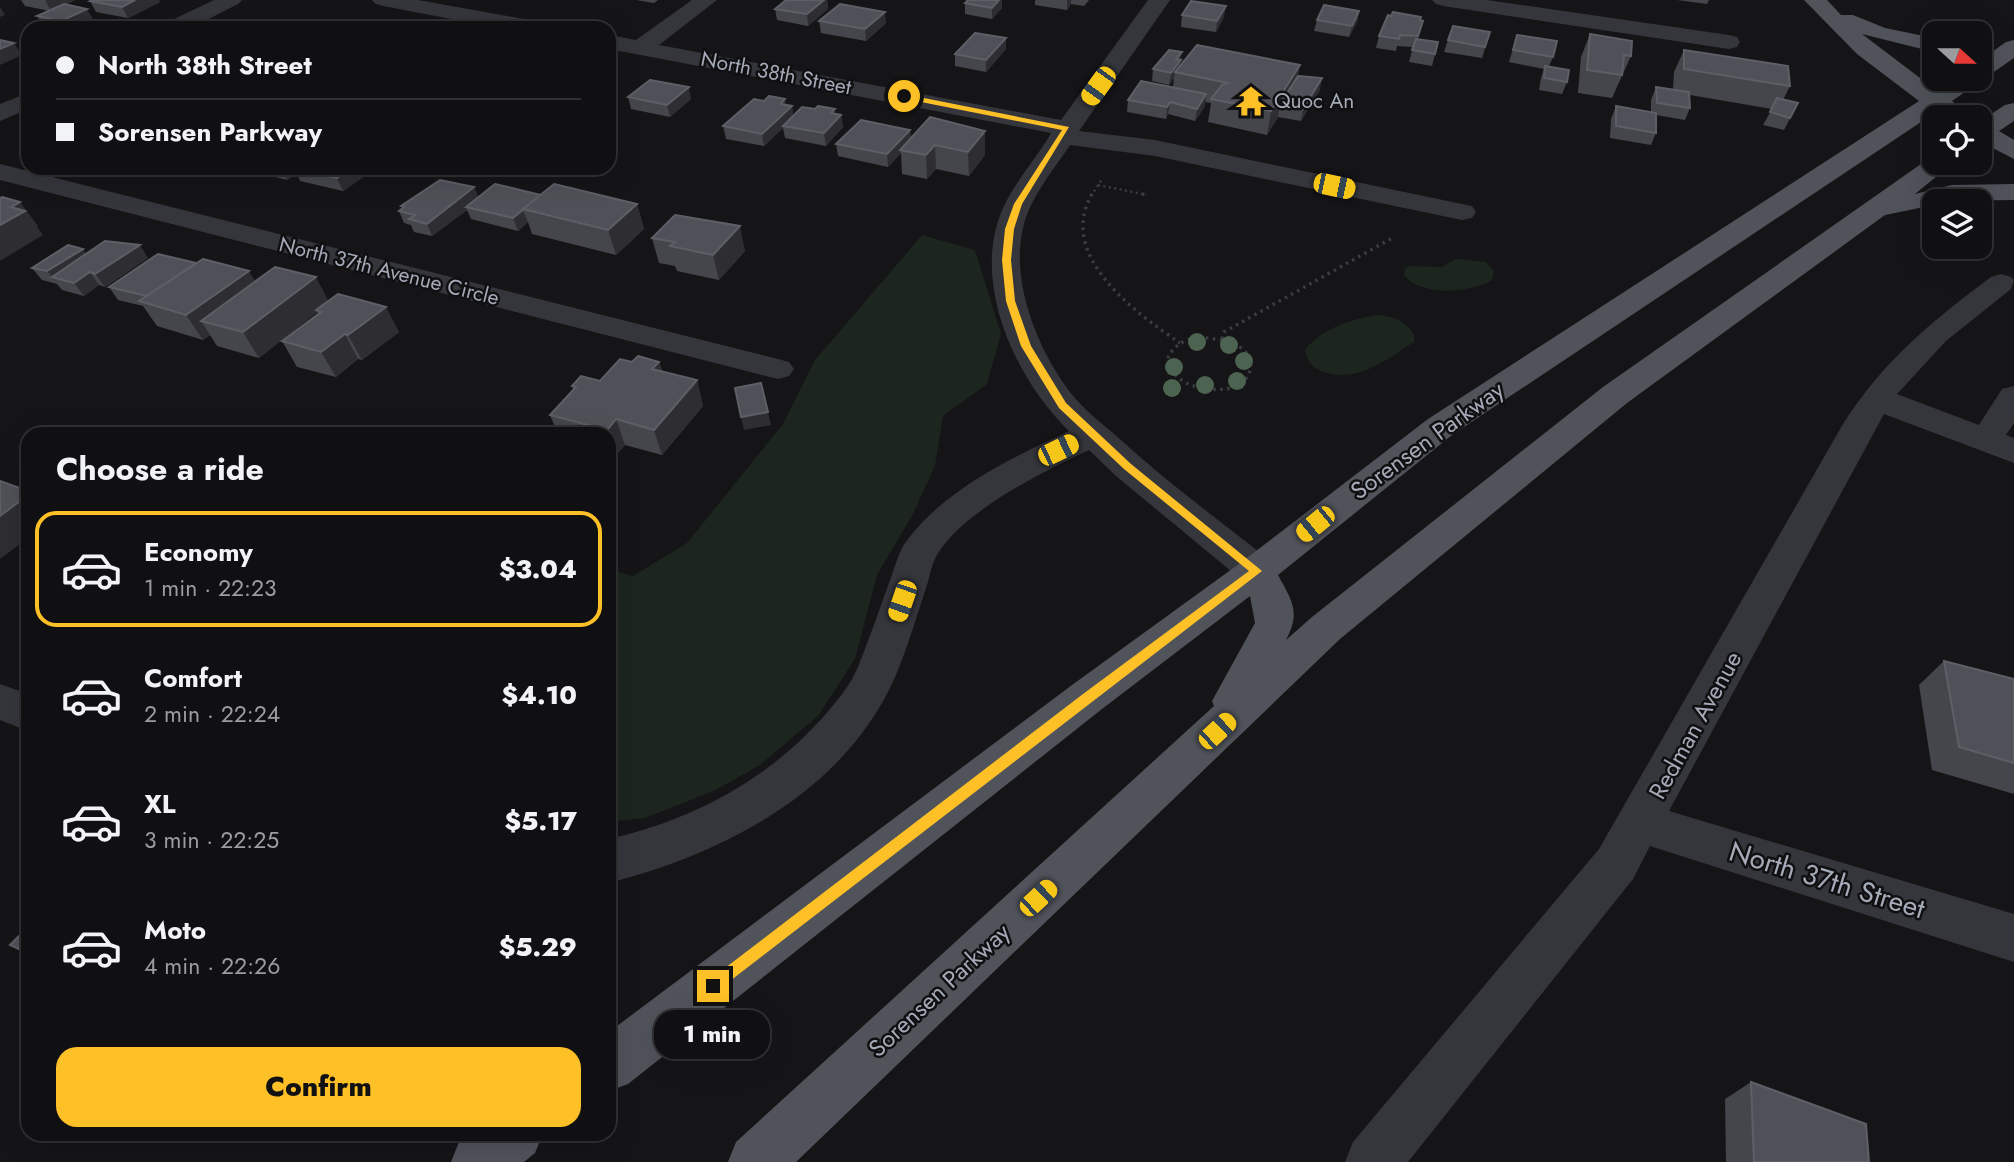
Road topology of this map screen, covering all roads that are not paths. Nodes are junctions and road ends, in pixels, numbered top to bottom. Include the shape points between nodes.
1 (231, 0) edge
2 (383, 0) edge
3 (706, 0) edge
4 (1159, 0) edge
5 (1443, 0) edge
6 (1819, 5) edge
7 (188, 21) edge
8 (497, 21) edge
9 (1729, 42) dead end
10 (1922, 42) edge
11 (616, 43) edge
12 (2014, 45) edge
13 (641, 47) junction
14 (1992, 47) edge
15 (1992, 62) edge
16 (1950, 91) edge
17 (1935, 100) junction
18 (21, 104) edge
19 (1942, 105) edge
20 (2014, 110) edge
21 (0, 114) edge
22 (1992, 124) edge
23 (1064, 132) junction
24 (1992, 139) edge
25 (2014, 151) edge
26 (0, 172) edge
27 (1923, 175) edge
28 (2014, 192) edge
29 (1462, 212) road end
30 (1869, 213) junction
31 (2001, 283) dead end
32 (778, 369) dead end
33 (2014, 397) edge
34 (1878, 399) junction
35 (1092, 434) junction
36 (2000, 445) edge
37 (1257, 571) junction
38 (0, 701) edge
39 (21, 710) edge
40 (1217, 731) junction
41 (1641, 823) junction
42 (616, 860) edge
43 (2014, 938) edge
44 (616, 1060) edge
45 (507, 1141) edge
46 (479, 1162) edge
47 (756, 1162) edge
48 (1373, 1162) edge

1 - 7 street
2 - 8 street
3 - 13 street
4 - 23 street
5 - 9 street
6 - 10 main road via 1879,33
6 - 17 main road via 1892,70
11 - 13 street, North 38th Street
12 - 14 main road
12 - 15 main road
13 - 23 street, North 38th Street
16 - 17 main road, Sorensen Parkway
17 - 19 main road
17 - 37 main road, Sorensen Parkway via 1440,427
18 - 21 street
20 - 22 main road
23 - 29 street, North 38th Street
23 - 35 street via 1018,204 1009,229 1006,260 1010,301 1026,346 1062,405
24 - 25 main road
26 - 32 street, North 37th Avenue Circle
27 - 30 main road, Sorensen Parkway
28 - 30 main road via 1952,193
30 - 40 main road, Sorensen Parkway via 1595,411 1326,628
31 - 34 street, Redman Avenue via 1935,334
33 - 36 street
34 - 36 street
34 - 41 street, Redman Avenue via 1860,424
35 - 37 street
35 - 42 street via 966,503 933,533 920,550 874,678 857,707 818,753 764,796 718,824 638,856
37 - 40 main road via 1273,603 1275,624
37 - 44 main road, Sorensen Parkway
38 - 39 street
40 - 47 main road, Sorensen Parkway
41 - 43 street, North 37th Street
41 - 48 street, Redman Avenue via 1616,864
45 - 46 main road

